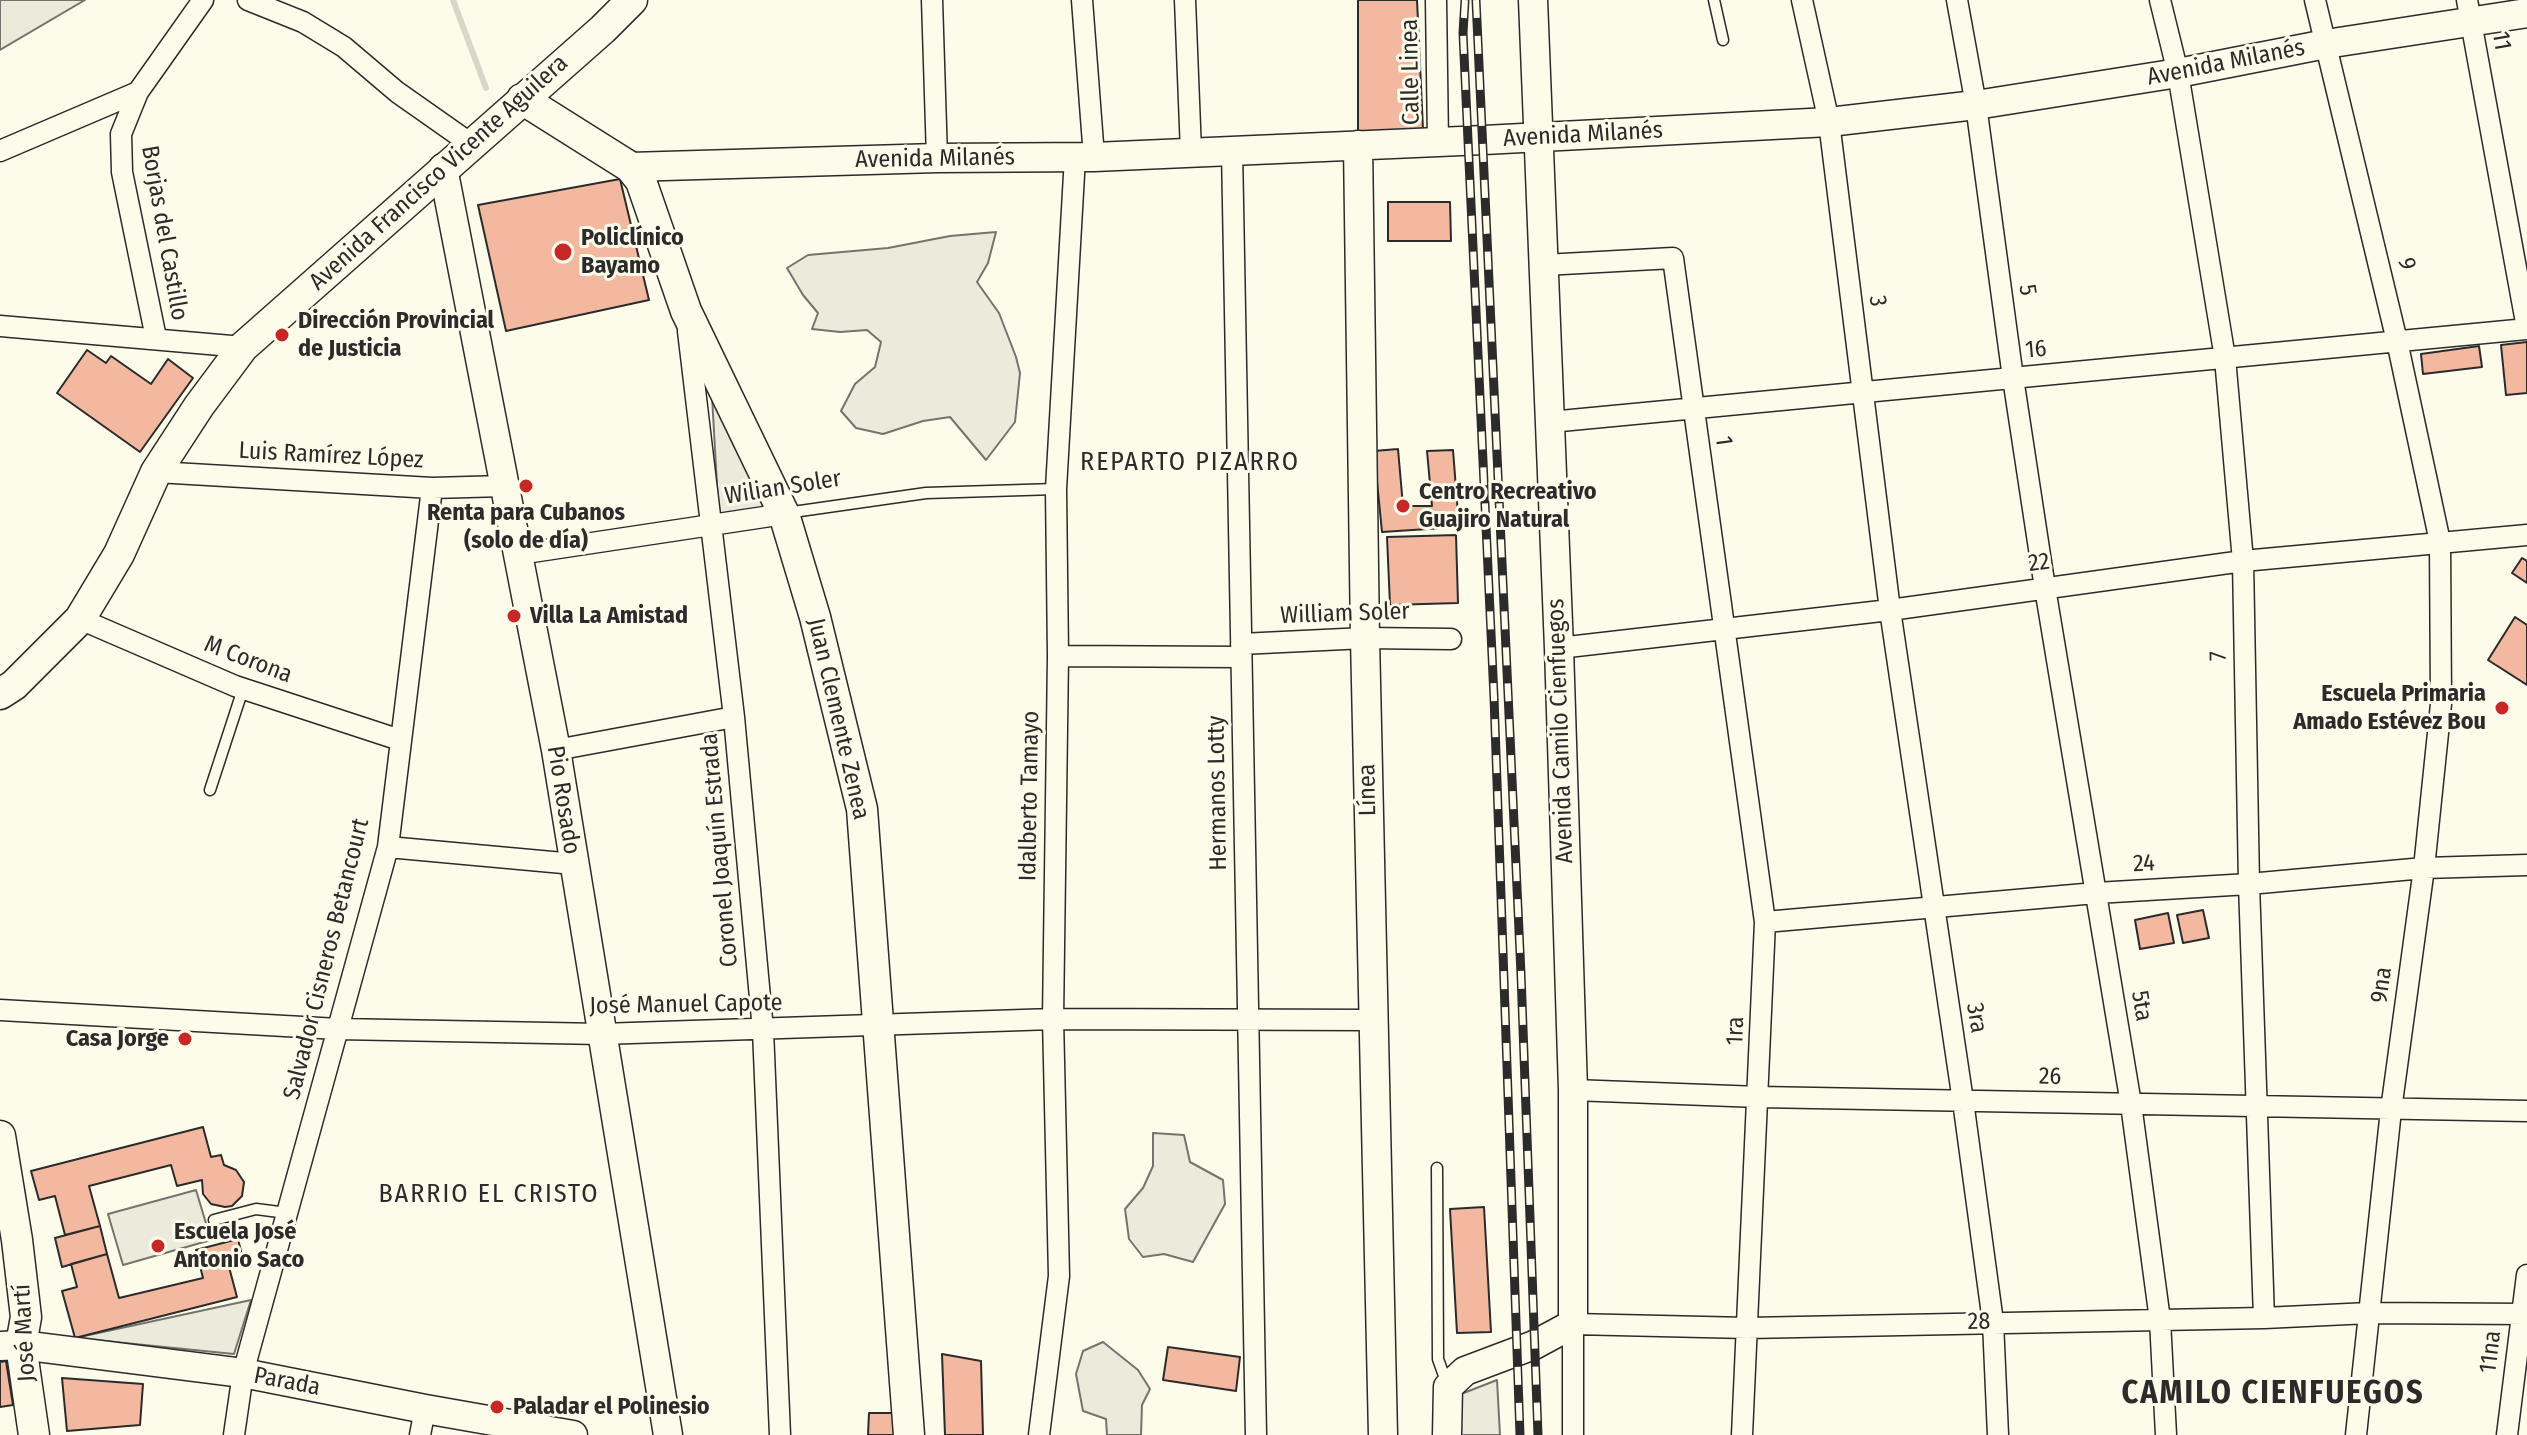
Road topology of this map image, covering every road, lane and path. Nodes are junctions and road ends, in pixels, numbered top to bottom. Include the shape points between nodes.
1 (203, 0) edge
2 (248, 0) edge
3 (632, 0) edge
4 (932, 0) edge
5 (1082, 0) edge
6 (1185, 0) edge
7 (1436, 0) edge
8 (1533, 0) edge
9 (1714, 0) edge
10 (1802, 0) edge
11 (1957, 0) edge
12 (2160, 0) edge
13 (2315, 0) edge
14 (2469, 11) edge
15 (2527, 13) edge
16 (1723, 40) dead end
17 (2326, 44) junction
18 (2178, 73) junction
19 (138, 92) junction
20 (522, 99) junction
21 (1976, 105) junction
22 (1829, 122) junction
23 (1537, 138) junction
24 (1438, 142) junction
25 (471, 144) junction
26 (1358, 145) junction
27 (1232, 150) junction
28 (0, 151) edge
29 (1191, 152) junction
30 (1084, 157) junction
31 (937, 158) junction
32 (630, 167) junction
33 (443, 168) junction
34 (1544, 265) junction
35 (686, 311) junction
36 (0, 326) edge
37 (2527, 329) edge
38 (156, 338) junction
39 (2397, 341) junction
40 (243, 347) junction
41 (2225, 358) junction
42 (2013, 378) junction
43 (1863, 392) junction
44 (1692, 409) junction
45 (1550, 422) junction
46 (156, 472) junction
47 (504, 486) junction
48 (432, 488) junction
49 (1056, 489) junction
50 (784, 514) junction
51 (711, 526) junction
52 (2527, 535) edge
53 (2440, 542) junction
54 (519, 554) junction
55 (2243, 561) junction
56 (2045, 588) junction
57 (1890, 610) junction
58 (80, 619) junction
59 (1724, 631) junction
60 (1365, 638) junction
61 (1451, 639) dead end
62 (1559, 648) junction
63 (1241, 651) junction
64 (1058, 656) junction
65 (243, 689) junction
66 (0, 694) edge
67 (734, 717) junction
68 (400, 740) junction
69 (556, 750) junction
70 (210, 790) dead end
71 (388, 847) junction
72 (574, 864) junction
73 (2527, 865) edge
74 (2424, 868) junction
75 (2249, 884) junction
76 (2096, 893) junction
77 (1933, 907) junction
78 (1765, 922) junction
79 (0, 1010) edge
80 (1250, 1018) junction
81 (1053, 1019) junction
82 (1373, 1020) junction
83 (879, 1024) junction
84 (338, 1029) junction
85 (763, 1030) junction
86 (601, 1034) junction
87 (1573, 1090) junction
88 (1759, 1097) junction
89 (1963, 1101) junction
90 (2131, 1104) junction
91 (2258, 1107) junction
92 (2391, 1110) junction
93 (2527, 1111) edge
94 (0, 1136) edge
95 (1437, 1168) dead end
96 (287, 1213) junction
97 (214, 1220) dead end
98 (9, 1243) edge
99 (2527, 1275) edge
100 (2369, 1313) junction
101 (2524, 1314) edge
102 (2264, 1318) junction
103 (2160, 1320) junction
104 (1993, 1322) junction
105 (1573, 1324) junction
106 (1747, 1328) junction
107 (10, 1345) edge
108 (243, 1373) junction
109 (1448, 1387) junction
110 (423, 1422) edge
111 (34, 1435) edge
112 (234, 1435) edge
113 (573, 1435) edge
114 (668, 1435) edge
115 (780, 1435) edge
116 (909, 1435) edge
117 (1039, 1435) edge
118 (1256, 1435) edge
119 (1383, 1435) edge
120 (1447, 1435) edge
121 (1573, 1435) edge
122 (1742, 1435) edge
123 (1998, 1435) edge
124 (2166, 1435) edge
125 (2356, 1435) edge
126 (2507, 1435) edge

1 - 19 street, Borjas del Castillo
2 - 25 street via 303,22 344,47
3 - 20 main road, Avenida Francisco Vicente Aguilera
4 - 31 street
5 - 30 street, Idalberto Tamayo
6 - 29 street
7 - 24 street, Calle Linea
8 - 23 street, Avenida Camilo Cienfuegos
9 - 16 lane
10 - 22 street, 3
11 - 21 street, 5
12 - 18 street, 7
13 - 17 street, 9
14 - 15 street, Avenida Milanés
14 - 17 street, Avenida Milanés
14 - 37 street, 11
17 - 18 street, Avenida Milanés
17 - 39 street, 9
18 - 21 street, Avenida Milanés
18 - 41 street, 7
19 - 28 street
19 - 38 street, Borjas del Castillo via 121,134 122,172
20 - 25 main road, Avenida Francisco Vicente Aguilera
20 - 32 main road
21 - 22 street, Avenida Milanés
21 - 42 street, 5
22 - 23 street, Avenida Milanés
22 - 43 street, 3
23 - 24 street, Avenida Milanés
23 - 34 street, Avenida Camilo Cienfuegos
24 - 26 street, Avenida Milanés
25 - 33 main road, Avenida Francisco Vicente Aguilera
26 - 27 street, Avenida Milanés
26 - 60 street, Línea
27 - 29 street, Avenida Milanés
27 - 63 street, Hermanos Lotty
29 - 30 street, Avenida Milanés
30 - 31 street, Avenida Milanés
30 - 49 street, Idalberto Tamayo
31 - 32 street, Avenida Milanés
32 - 35 main road, Juan Clemente Zenea via 641,181
33 - 40 main road, Avenida Francisco Vicente Aguilera
33 - 47 street, Pio Rosado
34 - 44 street, 1 via 1673,258
34 - 45 street, Avenida Camilo Cienfuegos
35 - 50 main road, Juan Clemente Zenea
35 - 51 street, Coronel Joaquín Estrada
36 - 38 street
37 - 39 street, 16
38 - 40 street
39 - 41 street, 16
39 - 53 street, 9
40 - 46 main road, Avenida Francisco Vicente Aguilera
41 - 42 street, 16
41 - 55 street, 7
42 - 43 street, 16
42 - 56 street, 5
43 - 44 street, 16
43 - 57 street, 3
44 - 45 street, 16
44 - 59 street, 1
45 - 62 street, Avenida Camilo Cienfuegos
46 - 48 street, Luis Ramírez López
46 - 58 main road, Avenida Francisco Vicente Aguilera via 119,554
47 - 48 street, Luis Ramírez López
47 - 54 street, Pio Rosado
48 - 68 street, Salvador Cisneros Betancourt
49 - 50 lane, Wilian Soler via 926,493
49 - 64 street, Idalberto Tamayo
50 - 51 street, Wilian Soler
50 - 83 main road, Juan Clemente Zenea via 862,809
51 - 54 street, Wilian Soler
51 - 67 street, Coronel Joaquín Estrada
52 - 53 street, 22
53 - 55 street, 22
53 - 74 street, 9na via 2441,704
54 - 69 street, Pio Rosado
55 - 56 street, 22
55 - 75 street, 7
56 - 57 street, 22
56 - 76 street, 5ta
57 - 59 street, 22
57 - 77 street, 3ra
58 - 65 street, M Corona
58 - 66 main road, Avenida Francisco Vicente Aguilera
59 - 62 street, 22
59 - 78 street, 1ra
60 - 61 street, William Soler
60 - 63 street, William Soler
60 - 82 street, Línea
62 - 87 street, Avenida Camilo Cienfuegos
63 - 64 street, William Soler
63 - 80 street, Hermanos Lotty
64 - 81 street, Idalberto Tamayo
65 - 68 street, M Corona
65 - 70 lane
67 - 69 street
67 - 85 street, Coronel Joaquín Estrada
68 - 71 street, Salvador Cisneros Betancourt
69 - 72 street, Pio Rosado
71 - 72 street
71 - 84 street, Salvador Cisneros Betancourt
72 - 86 street, Pio Rosado
73 - 74 street, 24
74 - 75 street, 24
74 - 92 street, 9na
75 - 76 street, 24
75 - 91 street, 7
76 - 77 street, 24
76 - 90 street, 5ta
77 - 78 street, 24
77 - 89 street, 3ra
78 - 88 street, 1ra
79 - 84 street, José Manuel Capote
80 - 81 street, José Manuel Capote
80 - 82 street, José Manuel Capote
80 - 118 street, Hermanos Lotty
81 - 83 street, José Manuel Capote
81 - 117 street, Idalberto Tamayo via 1059,1276
82 - 119 street, Línea
83 - 85 street, José Manuel Capote
83 - 116 main road, Juan Clemente Zenea
84 - 86 street, José Manuel Capote
84 - 96 street, Salvador Cisneros Betancourt
85 - 86 street, José Manuel Capote
85 - 115 street, Coronel Joaquín Estrada
86 - 114 street, Pio Rosado
87 - 88 street, 26
87 - 105 street, Avenida Camilo Cienfuegos
88 - 89 street, 26
88 - 106 street, 1ra
89 - 90 street, 26
89 - 104 street, 3ra
90 - 91 street, 26
90 - 103 street, 5ta
91 - 92 street, 26
91 - 102 street, 7
92 - 93 street, 26
92 - 100 street, 9na
94 - 98 main road, José Martí
95 - 109 lane via 1438,1359
96 - 97 lane via 256,1209
96 - 108 street, Salvador Cisneros Betancourt
98 - 107 main road, José Martí via 26,1317
99 - 101 street, 11na
100 - 101 street, 28
100 - 102 street, 28
100 - 125 street, 9na
101 - 126 street, 11na
102 - 103 street, 28
103 - 104 street, 28
103 - 124 street, 5ta
104 - 106 street, 28
104 - 123 street, 3ra
105 - 106 street, 28
105 - 109 street, 28 via 1465,1371
105 - 121 street
106 - 122 street, 1ra
107 - 108 street, Parada
107 - 111 main road, José Martí
108 - 110 street, Parada
108 - 112 street, Salvador Cisneros Betancourt
109 - 120 street
110 - 113 street, Parada

